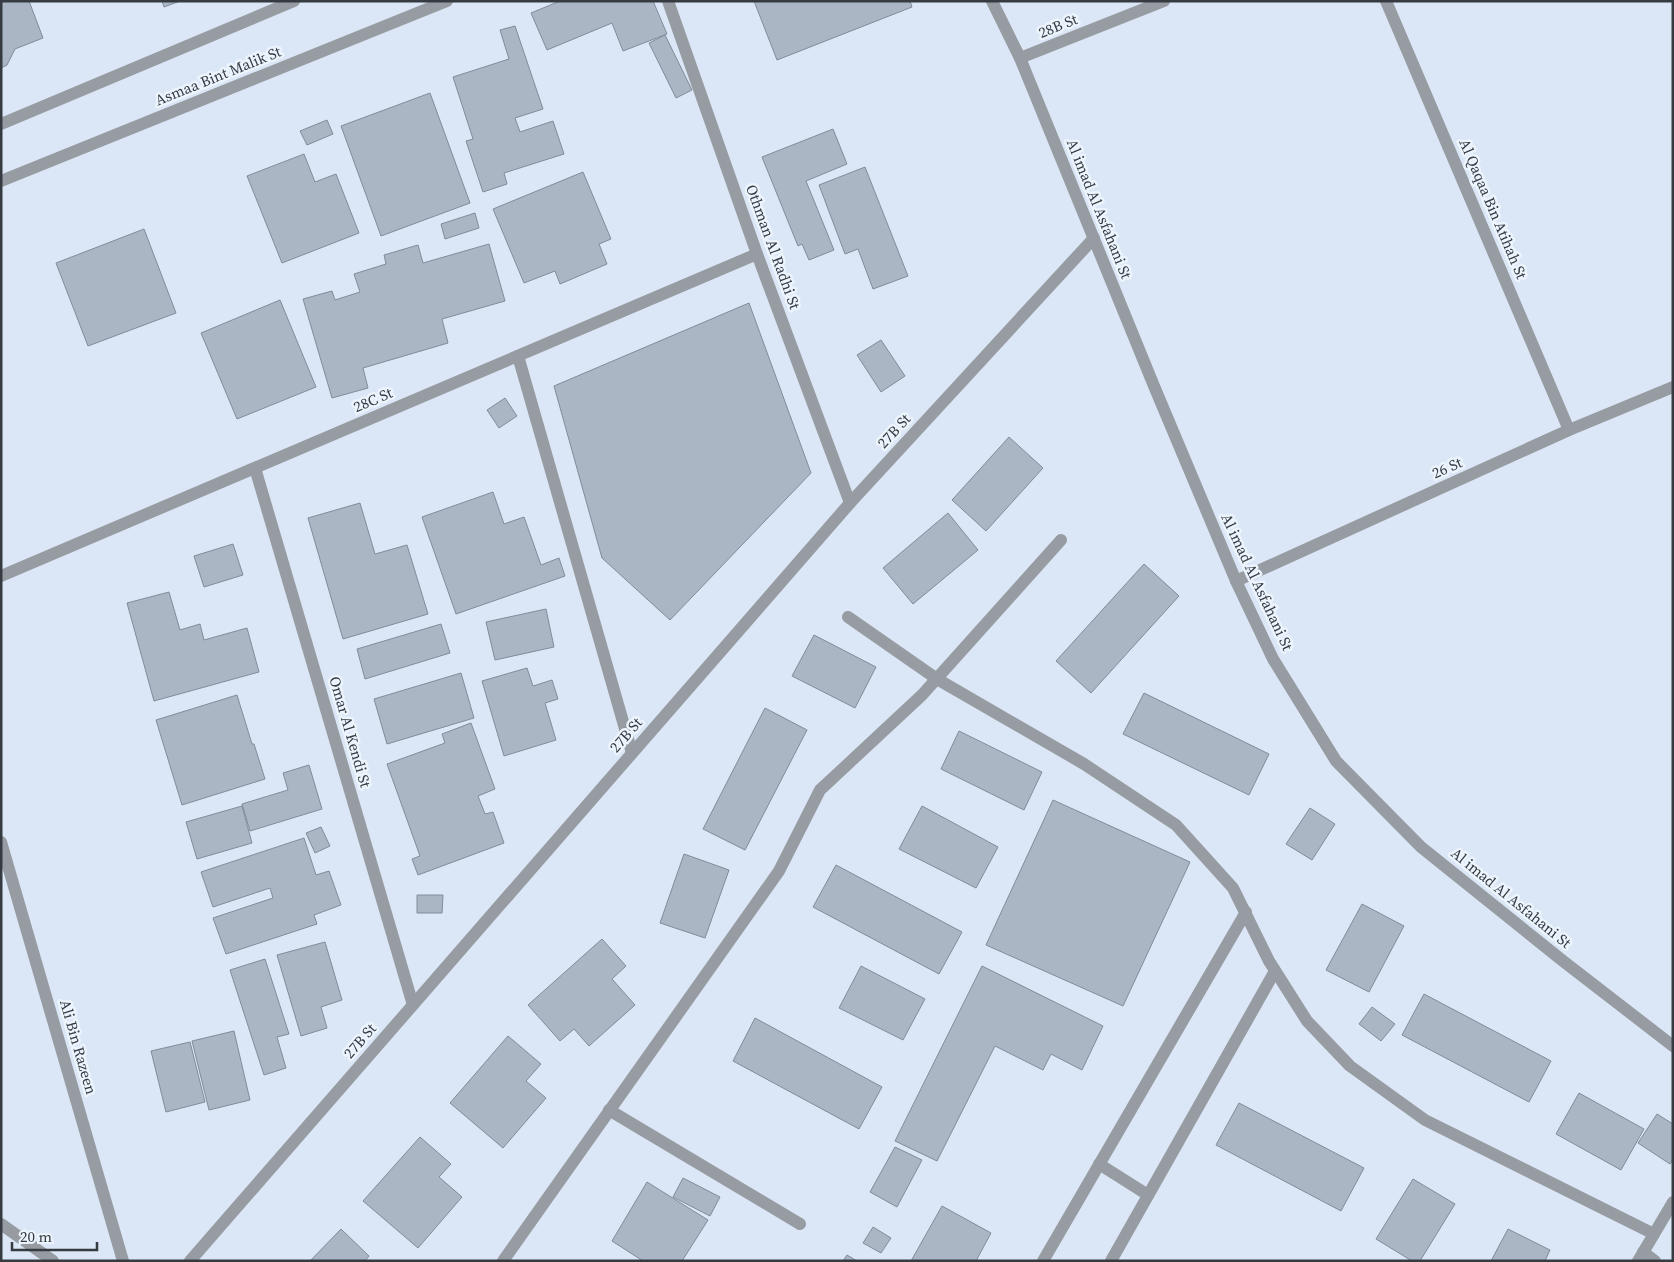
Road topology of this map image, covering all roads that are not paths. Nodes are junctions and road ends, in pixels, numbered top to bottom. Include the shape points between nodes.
1 (294, 1) edge
2 (447, 1) edge
3 (668, 1) edge
4 (992, 1) edge
5 (1164, 1) edge
6 (1386, 1) edge
7 (1020, 58) junction
8 (1, 124) edge
9 (1, 181) edge
10 (1094, 238) junction
11 (757, 254) junction
12 (518, 356) junction
13 (1673, 387) edge
14 (1569, 430) junction
15 (255, 468) junction
16 (850, 503) junction
17 (1061, 540) dead end
18 (1, 576) edge
19 (1236, 581) junction
20 (848, 617) dead end
21 (937, 679) junction
22 (632, 753) junction
23 (1, 842) edge
24 (1246, 912) junction
25 (1275, 971) junction
26 (413, 1005) junction
27 (1673, 1046) edge
28 (609, 1110) junction
29 (1099, 1164) junction
30 (1148, 1195) junction
31 (1673, 1202) edge
32 (1, 1224) edge
33 (800, 1224) dead end
34 (1654, 1234) junction
35 (1641, 1256) edge
36 (54, 1261) edge
37 (123, 1261) edge
38 (190, 1261) edge
39 (503, 1261) edge
40 (1043, 1261) edge
41 (1111, 1261) edge
42 (1655, 1261) edge

1 - 8 street
2 - 9 street, Asmaa Bint Malik St
3 - 11 street, Othman Al Radhi St
4 - 7 street, Al imad Al Asfahani St
5 - 7 street, 28B St
6 - 14 street, Al Qaqaa Bin Atihah St
7 - 10 street, Al imad Al Asfahani St
10 - 16 street, 27B St
10 - 19 street, Al imad Al Asfahani St
11 - 12 street, 28C St
11 - 16 street, Othman Al Radhi St
12 - 15 street, 28C St
12 - 22 street
13 - 14 street, 26 St
14 - 19 street, 26 St
15 - 18 street, 28C St
15 - 26 street, Omar Al Kendi St
16 - 22 street, 27B St
17 - 21 street
19 - 27 street, Al imad Al Asfahani St via 1274,659 1336,761 1421,847
20 - 21 street
21 - 24 street via 1084,764 1176,825 1234,888
21 - 28 street via 820,790 778,871
22 - 26 street, 27B St
23 - 37 street, Ali Bin Razeen
24 - 25 street
24 - 29 street
25 - 30 street
25 - 34 street via 1307,1021 1350,1066 1425,1120
26 - 38 street, 27B St
28 - 33 street
28 - 39 street
29 - 30 street
29 - 40 street
30 - 41 street
31 - 34 street
32 - 36 street
34 - 35 street
35 - 42 street

